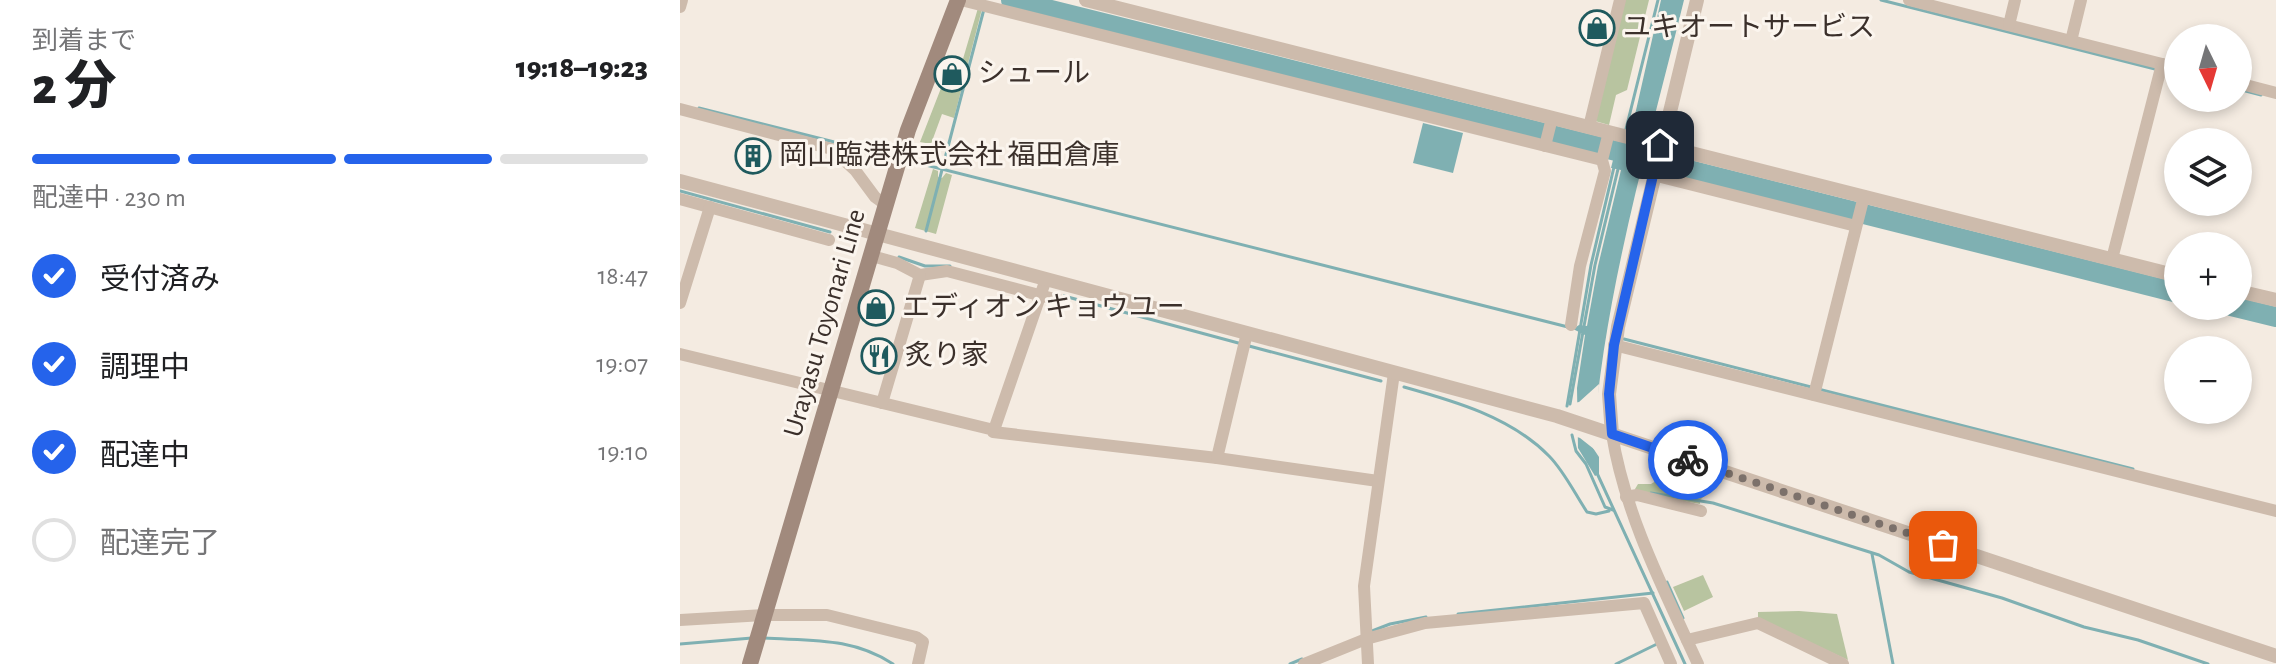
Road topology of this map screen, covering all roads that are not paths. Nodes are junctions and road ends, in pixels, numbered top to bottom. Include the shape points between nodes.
1 (682, 0) edge
2 (960, 0) edge
3 (1086, 0) edge
4 (1620, 0) edge
5 (1697, 0) edge
6 (1909, 0) edge
7 (2015, 0) edge
8 (2081, 0) edge
9 (1950, 5) edge
10 (680, 7) edge
11 (2009, 25) junction
12 (2071, 41) junction
13 (2161, 68) joint
14 (2252, 87) edge
15 (2276, 93) edge
16 (680, 109) edge
17 (1551, 122) junction
18 (1589, 127) junction
19 (1546, 144) junction
20 (1655, 144) junction
21 (1608, 145) junction
22 (1653, 175) junction
23 (680, 181) edge
24 (680, 199) edge
25 (886, 205) junction
26 (710, 207) junction
27 (1860, 212) junction
28 (878, 233) junction
29 (829, 240) dead end
30 (872, 256) junction
31 (2112, 259) junction
32 (2164, 272) edge
33 (920, 275) junction
34 (1046, 279) junction
35 (2252, 294) edge
36 (1040, 296) junction
37 (2276, 300) edge
38 (1062, 301) dead end
39 (680, 303) edge
40 (1571, 325) dead end
41 (1245, 341) junction
42 (1614, 345) junction
43 (680, 354) edge
44 (1394, 373) junction
45 (1815, 390) junction
46 (832, 391) junction
47 (882, 403) junction
48 (994, 430) junction
49 (1605, 432) junction
50 (1217, 458) junction
51 (1378, 481) junction
52 (1626, 497) junction
53 (1701, 511) dead end
54 (2276, 511) edge
55 (1664, 597) junction
56 (1646, 605) junction
57 (765, 615) junction
58 (680, 620) edge
59 (1366, 635) junction
60 (1687, 640) junction
61 (2276, 656) edge
62 (750, 664) edge
63 (918, 664) edge
64 (1304, 664) edge
65 (1368, 664) edge
66 (1671, 664) edge
67 (1698, 664) edge
68 (1843, 664) edge

1 - 10 street
2 - 19 street
2 - 25 main road, Urayasu Toyonari Line via 916,108
3 - 17 street
4 - 18 street
5 - 20 street
6 - 9 street
7 - 11 street
8 - 12 street
9 - 11 street
11 - 12 street
12 - 13 street
13 - 31 street
14 - 15 street
16 - 25 street via 832,149
17 - 18 street
17 - 19 street
18 - 21 street
19 - 21 street
20 - 21 street
20 - 22 street
20 - 27 street
21 - 40 street
22 - 27 street
22 - 42 street
23 - 28 street
24 - 26 street
25 - 28 main road, Urayasu Toyonari Line
26 - 29 street
26 - 39 street
27 - 31 street
27 - 45 street
28 - 30 main road, Urayasu Toyonari Line
28 - 34 street
30 - 33 street
30 - 46 main road, Urayasu Toyonari Line
31 - 32 street
33 - 36 street via 947,271
33 - 47 street
34 - 36 street
34 - 41 street
35 - 37 street
36 - 38 street
36 - 48 street
41 - 44 street
41 - 50 street
42 - 45 street
42 - 49 street
43 - 46 street
44 - 49 street
44 - 51 street
45 - 54 street
46 - 47 street
46 - 57 main road, Urayasu Toyonari Line
47 - 48 street
48 - 50 street
49 - 52 street
49 - 61 street
50 - 51 street
51 - 59 street via 1364,586
52 - 53 street
52 - 55 street
55 - 56 street
55 - 60 street
56 - 59 street via 1425,623
56 - 66 street
57 - 58 street
57 - 62 main road, Urayasu Toyonari Line
57 - 63 street via 827,615 916,637 923,642
59 - 64 street
59 - 65 street
60 - 67 street
60 - 68 street via 1758,623

